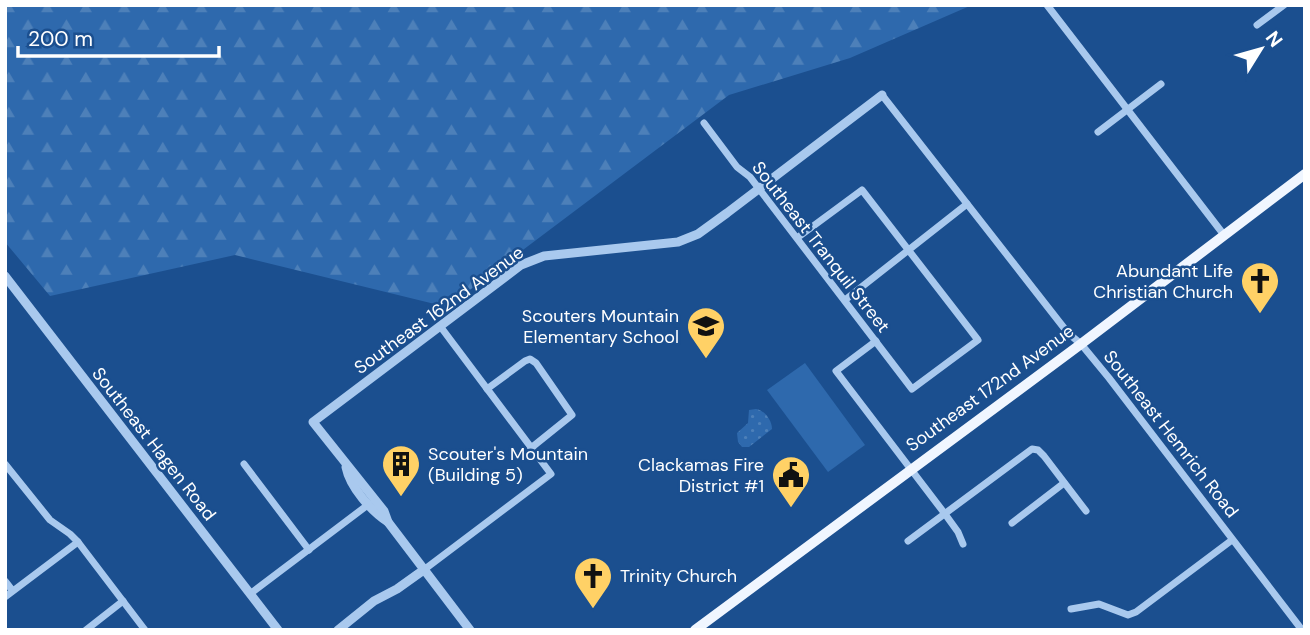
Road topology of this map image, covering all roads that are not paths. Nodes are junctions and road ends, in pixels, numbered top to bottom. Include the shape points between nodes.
1 (1047, 5) edge
2 (1284, 5) edge
3 (1257, 25) dead end
4 (1161, 84) dead end
5 (882, 95) joint
6 (1127, 110) junction
7 (704, 123) dead end
8 (1098, 132) dead end
9 (1305, 174) edge
10 (759, 189) junction
11 (967, 204) junction
12 (1224, 235) junction
13 (797, 238) junction
14 (908, 250) junction
15 (5, 276) edge
16 (845, 300) junction
17 (440, 326) junction
18 (876, 341) junction
19 (1081, 344) junction
20 (487, 389) junction
21 (531, 447) junction
22 (5, 464) edge
23 (244, 464) dead end
24 (346, 467) junction
25 (910, 469) junction
26 (1064, 483) junction
27 (369, 504) junction
28 (1086, 512) dead end
29 (945, 514) junction
30 (388, 522) junction
31 (1012, 523) dead end
32 (1233, 540) junction
33 (908, 541) dead end
34 (78, 542) junction
35 (963, 544) dead end
36 (309, 550) junction
37 (425, 569) junction
38 (5, 581) edge
39 (12, 590) junction
40 (250, 594) junction
41 (5, 597) edge
42 (123, 601) junction
43 (1071, 608) dead end
44 (86, 630) edge
45 (145, 630) edge
46 (278, 630) edge
47 (338, 630) edge
48 (470, 630) edge
49 (695, 630) edge
50 (1302, 630) edge

1 - 6 street
2 - 3 street
4 - 6 street
5 - 10 street, Southeast 162nd Avenue
5 - 11 street, Southeast Hemrich Road
6 - 8 street
6 - 12 street
7 - 10 street, Southeast Tranquil Street
9 - 12 main road, Southeast 172nd Avenue
10 - 13 street, Southeast Tranquil Street
10 - 17 street, Southeast 162nd Avenue via 698,234 678,242 534,258
11 - 14 street
11 - 19 street, Southeast Hemrich Road
12 - 19 main road, Southeast 172nd Avenue
13 - 14 street via 862,190
13 - 16 street, Southeast Tranquil Street
14 - 16 street
14 - 18 street, Southeast Tranquil Street via 978,340 912,389
15 - 40 street, Southeast Hagen Road
16 - 18 street, Southeast Tranquil Street
17 - 20 street
17 - 24 street, Southeast 162nd Avenue via 313,422
18 - 25 street via 836,371
19 - 25 main road, Southeast 172nd Avenue
19 - 32 street, Southeast Hemrich Road
20 - 21 street
20 - 21 street via 530,359 536,363 572,415
21 - 37 street via 551,474
22 - 34 street via 50,520
23 - 36 street
24 - 27 street via 348,478
24 - 30 street
25 - 29 street
25 - 49 main road, Southeast 172nd Avenue
26 - 28 street
26 - 29 street via 1042,453 1032,449
26 - 31 street
27 - 30 street
27 - 36 street
29 - 33 street
29 - 35 street
30 - 37 street
32 - 43 street via 1136,612 1128,615 1099,604
32 - 50 street, Southeast Hemrich Road
34 - 39 street
34 - 42 street
36 - 40 street
37 - 47 street
37 - 48 street
38 - 39 street
39 - 41 street
40 - 46 street, Southeast Hagen Road
42 - 44 street
42 - 45 street

